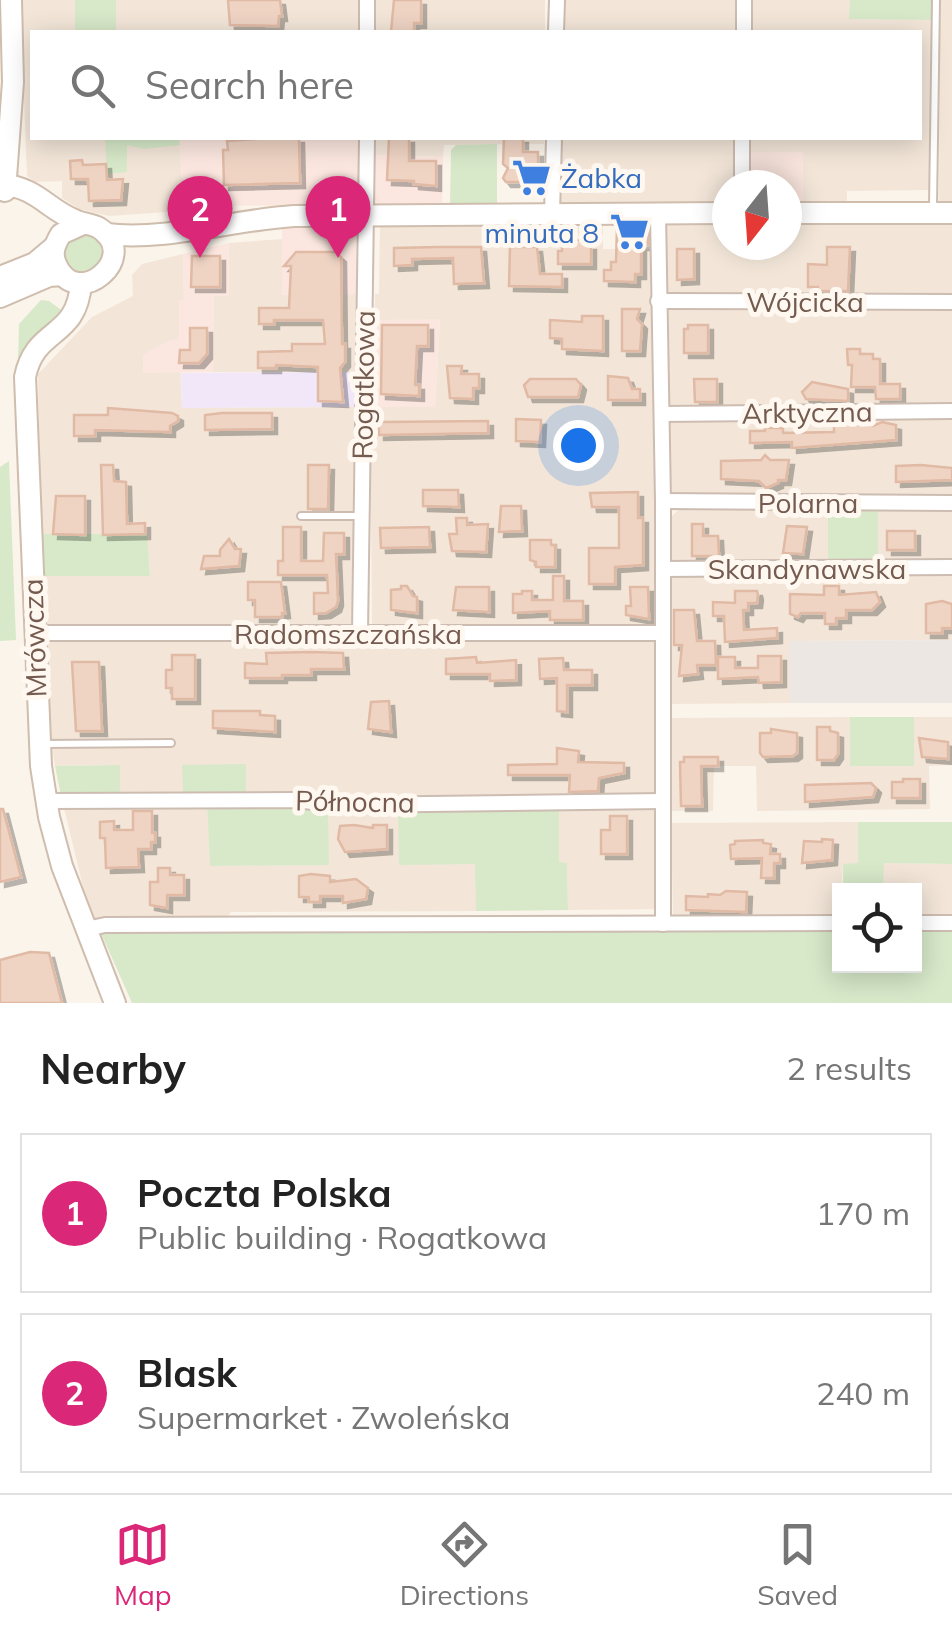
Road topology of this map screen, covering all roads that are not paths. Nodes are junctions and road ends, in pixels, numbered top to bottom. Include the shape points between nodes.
1 (11, 0) edge
2 (367, 0) edge
3 (557, 0) edge
4 (744, 0) edge
5 (936, 0) edge
6 (367, 30) edge
7 (556, 30) edge
8 (744, 30) edge
9 (7, 81) edge
10 (367, 140) edge
11 (554, 140) edge
12 (742, 140) edge
13 (742, 170) edge
14 (2, 187) edge
15 (712, 213) edge
16 (802, 213) edge
17 (942, 213) edge
18 (367, 214) junction
19 (552, 214) junction
20 (658, 214) junction
21 (83, 224) junction
22 (106, 234) junction
23 (170, 234) junction
24 (55, 244) junction
25 (112, 258) junction
26 (0, 277) edge
27 (72, 279) junction
28 (0, 297) edge
29 (658, 301) junction
30 (952, 302) edge
31 (952, 411) edge
32 (662, 414) junction
33 (663, 502) junction
34 (952, 503) edge
35 (301, 516) dead end
36 (361, 516) junction
37 (952, 567) edge
38 (663, 568) junction
39 (34, 633) junction
40 (360, 633) junction
41 (662, 633) junction
42 (171, 743) dead end
43 (38, 744) junction
44 (46, 802) junction
45 (663, 802) junction
46 (952, 922) edge
47 (832, 923) edge
48 (922, 923) edge
49 (663, 924) junction
50 (86, 930) junction
51 (115, 1003) edge

1 - 9 street
2 - 6 street
3 - 7 street
4 - 8 street
5 - 17 lane
9 - 14 street
10 - 18 street, Rogatkowa
11 - 19 street
12 - 13 street
14 - 21 street via 40,196
14 - 24 street via 44,212
15 - 20 street
16 - 17 street
18 - 19 street
18 - 23 street
18 - 36 street, Rogatkowa
19 - 20 street
20 - 29 street
21 - 22 street
21 - 24 street via 67,229
22 - 23 street
22 - 25 street
23 - 25 street
24 - 26 street via 36,263
24 - 27 street via 56,266
25 - 27 street via 102,276
27 - 28 street via 49,276
27 - 39 street, Mrówcza via 79,302 73,317 36,348 24,377
29 - 30 street, Wójcicka
29 - 32 street
31 - 32 street, Arktyczna
32 - 33 street
33 - 34 street, Polarna
33 - 38 street
35 - 36 lane
36 - 40 street, Rogatkowa
37 - 38 street, Skandynawska
38 - 41 street
39 - 40 street, Radomszczańska
39 - 43 street, Mrówcza
40 - 41 street, Radomszczańska
41 - 45 street
42 - 43 lane
43 - 44 street, Mrówcza
44 - 45 street, Północna
44 - 50 street, Mrówcza
45 - 49 street
46 - 48 street
47 - 49 street
49 - 50 street
50 - 51 street, Mrówcza

